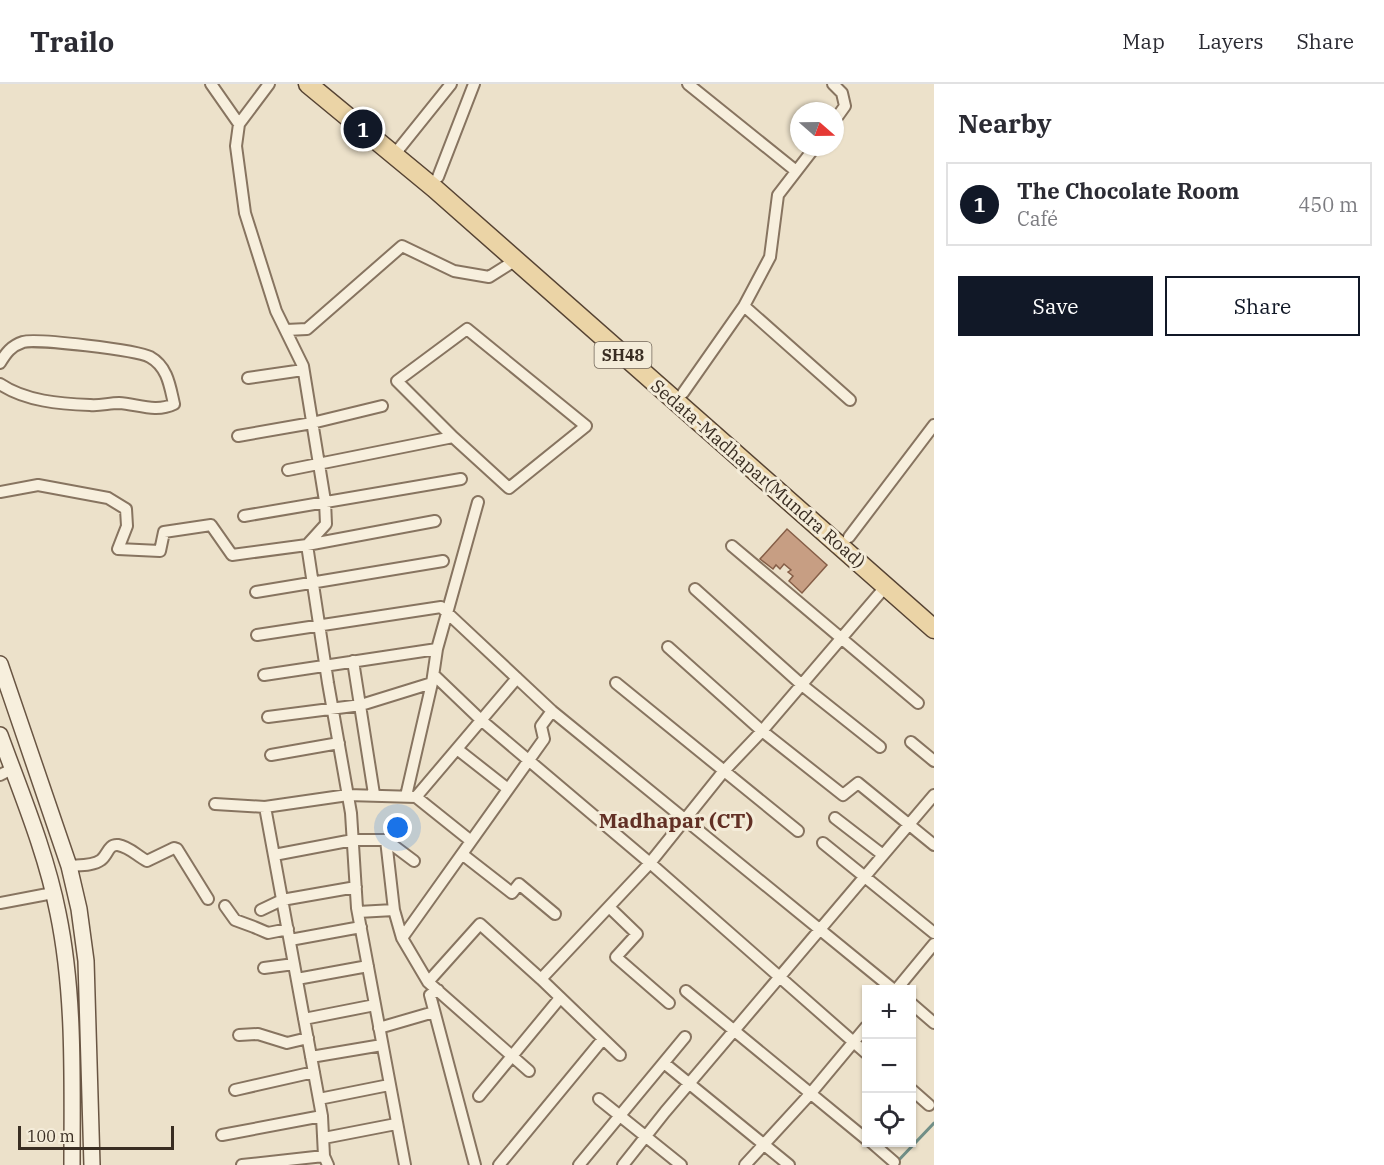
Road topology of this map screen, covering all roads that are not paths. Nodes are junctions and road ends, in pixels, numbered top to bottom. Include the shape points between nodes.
1 (211, 84) edge
2 (269, 84) edge
3 (308, 84) edge
4 (327, 84) edge
5 (451, 84) edge
6 (474, 84) edge
7 (688, 84) edge
8 (833, 84) edge
9 (844, 107) edge
10 (239, 124) junction
11 (398, 150) junction
12 (808, 156) edge
13 (796, 171) junction
14 (438, 177) junction
15 (516, 260) junction
16 (744, 306) junction
17 (286, 330) junction
18 (0, 363) edge
19 (303, 370) junction
20 (248, 378) dead end
21 (0, 384) edge
22 (683, 393) junction
23 (850, 400) dead end
24 (382, 406) dead end
25 (312, 423) junction
26 (934, 425) edge
27 (238, 436) dead end
28 (453, 437) junction
29 (319, 465) junction
30 (288, 470) dead end
31 (461, 479) dead end
32 (0, 492) edge
33 (325, 501) junction
34 (478, 502) dead end
35 (244, 516) dead end
36 (435, 520) dead end
37 (849, 537) junction
38 (307, 545) junction
39 (732, 546) dead end
40 (443, 561) dead end
41 (313, 584) junction
42 (886, 586) junction
43 (695, 589) dead end
44 (256, 592) dead end
45 (448, 614) junction
46 (934, 614) edge
47 (319, 624) junction
48 (934, 629) edge
49 (257, 634) dead end
50 (842, 638) junction
51 (668, 647) dead end
52 (437, 649) junction
53 (353, 661) junction
54 (0, 664) edge
55 (325, 665) junction
56 (264, 675) dead end
57 (517, 678) junction
58 (433, 679) junction
59 (616, 683) dead end
60 (802, 685) junction
61 (918, 703) dead end
62 (361, 705) junction
63 (333, 708) junction
64 (552, 711) junction
65 (268, 717) dead end
66 (481, 720) junction
67 (762, 731) junction
68 (0, 735) edge
69 (911, 742) dead end
70 (339, 743) junction
71 (880, 747) dead end
72 (457, 749) junction
73 (270, 755) dead end
74 (528, 760) junction
75 (934, 761) edge
76 (6, 772) edge
77 (723, 772) junction
78 (508, 789) junction
79 (374, 794) junction
80 (348, 795) junction
81 (934, 795) edge
82 (411, 797) junction
83 (215, 804) dead end
84 (265, 807) junction
85 (835, 818) dead end
86 (687, 820) junction
87 (910, 824) junction
88 (798, 831) dead end
89 (353, 840) junction
90 (386, 840) junction
91 (471, 841) junction
92 (824, 843) dead end
93 (934, 845) edge
94 (462, 854) junction
95 (274, 855) junction
96 (883, 855) junction
97 (414, 861) dead end
98 (650, 863) junction
99 (69, 866) junction
100 (865, 877) junction
101 (356, 887) junction
102 (53, 892) junction
103 (208, 899) dead end
104 (282, 900) junction
105 (0, 903) edge
106 (225, 906) dead end
107 (609, 907) junction
108 (261, 910) dead end
109 (394, 910) junction
110 (358, 912) junction
111 (555, 914) dead end
112 (361, 927) junction
113 (821, 929) junction
114 (934, 933) edge
115 (289, 934) junction
116 (402, 938) junction
117 (934, 944) edge
118 (294, 964) junction
119 (368, 966) junction
120 (264, 968) dead end
121 (779, 978) junction
122 (297, 979) junction
123 (541, 980) junction
124 (428, 982) junction
125 (889, 985) edge
126 (899, 985) edge
127 (438, 990) junction
128 (686, 991) dead end
129 (560, 998) junction
130 (669, 1003) dead end
131 (375, 1005) junction
132 (916, 1008) edge
133 (434, 1012) junction
134 (304, 1019) junction
135 (934, 1023) edge
136 (379, 1028) junction
137 (735, 1030) junction
138 (862, 1033) edge
139 (239, 1035) dead end
140 (686, 1037) dead end
141 (308, 1038) junction
142 (603, 1039) junction
143 (854, 1042) junction
144 (382, 1046) junction
145 (862, 1049) edge
146 (620, 1055) dead end
147 (511, 1056) junction
148 (311, 1057) junction
149 (664, 1063) junction
150 (529, 1071) dead end
151 (314, 1072) junction
152 (689, 1084) junction
153 (389, 1085) junction
154 (235, 1090) dead end
155 (811, 1093) junction
156 (915, 1093) edge
157 (479, 1096) dead end
158 (319, 1099) junction
159 (599, 1100) dead end
160 (929, 1105) dead end
161 (322, 1116) junction
162 (620, 1116) junction
163 (396, 1124) junction
164 (222, 1135) dead end
165 (862, 1135) edge
166 (646, 1137) junction
167 (324, 1138) junction
168 (764, 1144) junction
169 (876, 1147) edge
170 (326, 1160) edge
171 (894, 1162) dead end
172 (266, 1164) edge
173 (72, 1165) edge
174 (92, 1165) edge
175 (242, 1165) edge
176 (404, 1165) edge
177 (475, 1165) edge
178 (499, 1165) edge
179 (579, 1165) edge
180 (623, 1165) edge
181 (681, 1165) edge
182 (745, 1165) edge
183 (789, 1165) edge

1 - 10 street
2 - 10 street
3 - 11 main road, Sedata-Madhapar(Mundra Road) / SH48
4 - 11 main road, Sedata-Madhapar(Mundra Road) / SH48
5 - 11 street
6 - 14 street
7 - 13 street
8 - 9 street via 842,93
10 - 17 street via 236,146 245,213 276,311
11 - 14 main road, Sedata-Madhapar(Mundra Road) / SH48
11 - 15 main road, Sedata-Madhapar(Mundra Road) / SH48
12 - 13 street
13 - 16 street via 778,195 770,256
14 - 22 main road, Sedata-Madhapar(Mundra Road) / SH48
15 - 17 street via 489,278 454,271 402,246 307,329
15 - 42 main road, Sedata-Madhapar(Mundra Road) / SH48
16 - 22 street
16 - 23 street
17 - 19 street
18 - 21 street via 9,349 24,341 121,349 150,357 166,373 174,404 164,409 34,399
19 - 20 street
19 - 25 street
22 - 37 main road, Sedata-Madhapar(Mundra Road) / SH48
24 - 25 street
25 - 27 street
25 - 29 street
26 - 37 street
28 - 28 street via 397,381 467,329 586,426 509,488
28 - 29 street
29 - 30 street
29 - 33 street
31 - 33 street
32 - 38 street via 38,485 108,498 126,509 127,526 118,549 160,551 164,532 211,525 232,555
33 - 35 street
33 - 38 street via 326,524
34 - 45 street
36 - 38 street
37 - 46 main road, Sedata-Madhapar(Mundra Road) / SH48
38 - 41 street
39 - 50 street
40 - 41 street
41 - 44 street
41 - 47 street
42 - 48 main road, Sedata-Madhapar(Mundra Road) / SH48
42 - 50 street
43 - 60 street
45 - 47 street via 441,607
45 - 52 street
45 - 57 street
47 - 49 street
47 - 55 street
50 - 60 street
50 - 61 street
51 - 67 street
52 - 53 street
52 - 58 street
53 - 55 street
53 - 62 street
54 - 99 main road
55 - 56 street
55 - 63 street
57 - 64 street
57 - 66 street
58 - 62 street
58 - 66 street
58 - 82 street
59 - 77 street
60 - 67 street
60 - 71 street
62 - 63 street
62 - 79 street
63 - 65 street
63 - 70 street
64 - 74 street via 541,726 544,739
64 - 86 street
66 - 72 street
66 - 74 street
67 - 77 street
67 - 87 street via 843,795 858,783
68 - 76 main road
69 - 75 street
70 - 73 street
70 - 80 street
72 - 78 street
72 - 82 street
74 - 78 street
74 - 98 street
76 - 102 main road via 47,868
77 - 86 street
77 - 88 street
78 - 91 street
79 - 80 street
79 - 82 street
80 - 84 street
80 - 89 street
81 - 87 street
82 - 91 street
83 - 84 street
84 - 95 street
85 - 96 street
86 - 98 street
86 - 113 street
87 - 93 street
87 - 96 street
89 - 90 street
89 - 95 street
89 - 101 street
90 - 97 street
90 - 109 street
91 - 94 street
92 - 100 street
94 - 111 street via 513,893 519,884
94 - 116 street
95 - 104 street
96 - 100 street
98 - 107 street
98 - 121 street
99 - 103 street via 101,860 116,844 147,861 174,848
99 - 174 main road via 87,961
100 - 113 street
100 - 114 street
101 - 104 street
101 - 110 street
102 - 105 street
102 - 173 main road via 66,961
104 - 108 street
104 - 115 street
106 - 115 street via 235,920 268,933
107 - 123 street
107 - 130 street via 637,934 616,957
109 - 110 street
109 - 116 street
110 - 112 street
112 - 115 street
112 - 119 street
113 - 121 street
113 - 125 street
115 - 118 street
116 - 124 street
117 - 126 street
118 - 120 street
118 - 122 street
119 - 122 street
119 - 131 street
121 - 137 street
121 - 143 street
122 - 134 street
123 - 124 street via 480,924
123 - 129 street
124 - 127 street
127 - 133 street via 430,995
127 - 147 street
128 - 137 street
129 - 142 street
129 - 147 street
131 - 134 street
131 - 136 street
132 - 135 street
133 - 136 street
133 - 177 street
134 - 141 street
136 - 144 street
137 - 152 street
137 - 155 street
138 - 143 street
139 - 141 street via 258,1034 287,1043
140 - 149 street
141 - 148 street
142 - 146 street
142 - 178 street
143 - 145 street
143 - 155 street
144 - 148 street
144 - 153 street
147 - 150 street
147 - 157 street
148 - 151 street
149 - 152 street
149 - 162 street
151 - 154 street
151 - 158 street
152 - 166 street
152 - 168 street
153 - 158 street
153 - 163 street
155 - 165 street
155 - 168 street
156 - 160 street
158 - 161 street
159 - 162 street
161 - 164 street
161 - 167 street
162 - 166 street
162 - 179 street
163 - 167 street
163 - 176 street
166 - 180 street
166 - 181 street
167 - 170 street
168 - 182 street
168 - 183 street
169 - 171 street
170 - 172 street
172 - 175 street

